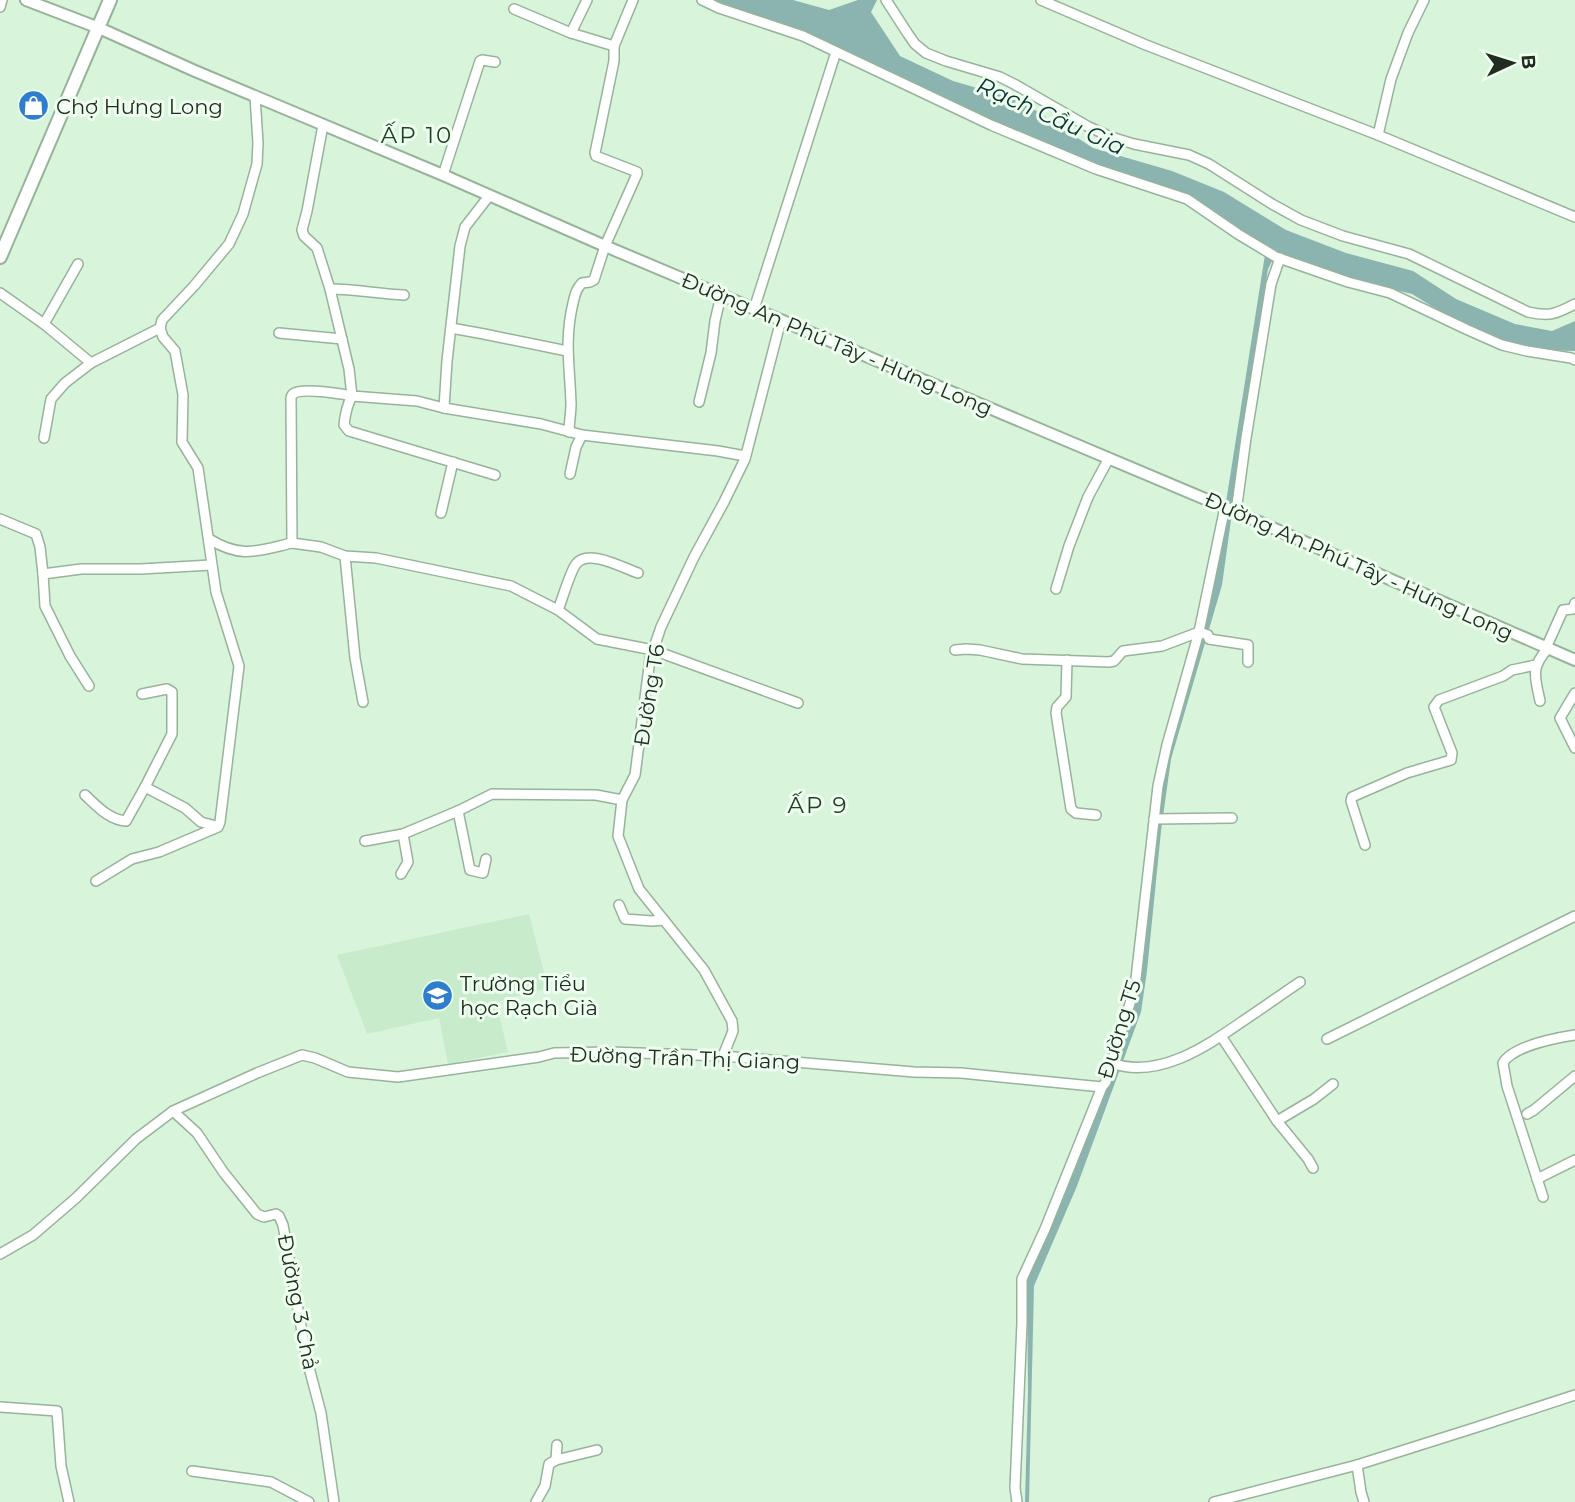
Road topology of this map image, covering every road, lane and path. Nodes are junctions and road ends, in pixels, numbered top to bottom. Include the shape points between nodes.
1 (2, 0) edge
2 (26, 0) edge
3 (110, 0) edge
4 (587, 0) edge
5 (633, 0) edge
6 (702, 0) edge
7 (886, 0) edge
8 (1041, 0) edge
9 (1424, 0) edge
10 (0, 7) edge
11 (514, 9) dead end
12 (99, 28) junction
13 (570, 33) junction
14 (614, 46) junction
15 (836, 51) junction
16 (495, 62) dead end
17 (255, 96) junction
18 (323, 125) junction
19 (1378, 135) junction
20 (443, 175) junction
21 (489, 196) junction
22 (1575, 217) edge
23 (605, 246) junction
24 (1, 252) edge
25 (1278, 257) junction
26 (78, 264) dead end
27 (330, 289) junction
28 (0, 293) edge
29 (404, 295) dead end
30 (721, 295) junction
31 (1575, 304) edge
32 (754, 309) junction
33 (781, 320) junction
34 (44, 324) junction
35 (160, 328) junction
36 (451, 328) junction
37 (279, 333) dead end
38 (342, 339) junction
39 (567, 351) junction
40 (1575, 360) edge
41 (91, 363) junction
42 (352, 396) junction
43 (699, 402) dead end
44 (444, 408) junction
45 (569, 432) junction
46 (582, 435) junction
47 (44, 438) dead end
48 (746, 456) junction
49 (1109, 458) junction
50 (453, 462) junction
51 (570, 474) dead end
52 (495, 475) dead end
53 (1232, 510) junction
54 (441, 513) dead end
55 (0, 519) edge
56 (209, 539) junction
57 (292, 543) junction
58 (345, 556) junction
59 (211, 565) junction
60 (638, 573) dead end
61 (43, 574) junction
62 (1056, 589) dead end
63 (1575, 603) edge
64 (558, 610) junction
65 (1204, 633) junction
66 (1547, 648) junction
67 (653, 650) junction
68 (955, 650) dead end
69 (1067, 660) junction
70 (1575, 660) edge
71 (1248, 662) dead end
72 (1536, 665) junction
73 (89, 686) dead end
74 (1575, 693) edge
75 (142, 694) dead end
76 (1540, 701) dead end
77 (363, 702) dead end
78 (799, 703) dead end
79 (1575, 748) edge
80 (145, 787) junction
81 (85, 795) dead end
82 (622, 800) junction
83 (458, 811) junction
84 (1096, 815) dead end
85 (1232, 818) dead end
86 (1154, 819) junction
87 (218, 827) junction
88 (403, 834) junction
89 (365, 841) dead end
90 (1365, 845) dead end
91 (486, 859) dead end
92 (401, 874) dead end
93 (96, 881) dead end
94 (619, 905) dead end
95 (1575, 916) edge
96 (664, 920) junction
97 (1300, 982) dead end
98 (1575, 1035) edge
99 (1221, 1036) junction
100 (1326, 1039) dead end
101 (723, 1056) junction
102 (1116, 1064) junction
103 (1575, 1076) edge
104 (1333, 1084) dead end
105 (1102, 1087) junction
106 (173, 1111) junction
107 (1527, 1114) dead end
108 (1277, 1121) junction
109 (1575, 1160) edge
110 (1313, 1168) dead end
111 (1537, 1179) junction
112 (1543, 1197) dead end
113 (0, 1254) edge
114 (1575, 1395) edge
115 (0, 1407) edge
116 (557, 1445) dead end
117 (597, 1450) dead end
118 (556, 1460) junction
119 (1357, 1465) junction
120 (192, 1471) dead end
121 (69, 1502) edge
122 (309, 1502) edge
123 (334, 1502) edge
124 (536, 1502) edge
125 (1017, 1502) edge
126 (1214, 1502) edge
127 (1364, 1502) edge

1 - 10 street
2 - 12 street, Đường An Phú Tây - Hưng Long
3 - 12 main road
4 - 13 street
5 - 14 street
6 - 15 street
7 - 31 street via 926,53 1000,77 1111,137 1199,159 1301,220 1409,254 1528,312 1549,315
8 - 19 street
9 - 19 street via 1391,79
11 - 13 street
12 - 17 street, Đường An Phú Tây - Hưng Long
12 - 24 main road
13 - 14 street
14 - 23 street via 595,153 638,175
15 - 25 street via 1024,139 1187,199
15 - 32 street
16 - 20 street via 480,61
17 - 18 street, Đường An Phú Tây - Hưng Long
17 - 35 street via 257,164 243,214 229,244 162,320
18 - 20 street, Đường An Phú Tây - Hưng Long
18 - 27 street via 302,230 316,247
19 - 22 street
20 - 21 street, Đường An Phú Tây - Hưng Long
21 - 23 street, Đường An Phú Tây - Hưng Long
21 - 36 street via 465,227
23 - 30 street, Đường An Phú Tây - Hưng Long
23 - 39 street via 594,280 578,287
25 - 40 street via 1390,293 1502,345
25 - 53 street, Đường T5
26 - 34 street
27 - 29 street
27 - 38 street
28 - 34 street
30 - 32 street, Đường An Phú Tây - Hưng Long
30 - 43 street
32 - 33 street, Đường An Phú Tây - Hưng Long
33 - 48 street, Đường T6
33 - 49 street, Đường An Phú Tây - Hưng Long
34 - 41 street
35 - 41 street
35 - 56 street via 175,351 183,395 182,442 198,468
36 - 39 street
36 - 44 street
37 - 38 street
38 - 42 street
39 - 45 street
41 - 47 street via 51,399
42 - 44 street
42 - 50 street via 344,425 349,431
42 - 57 street via 306,391 292,395
44 - 45 street
45 - 46 street
46 - 48 street
46 - 51 street
48 - 67 street, Đường T6
49 - 53 street, Đường An Phú Tây - Hưng Long
49 - 62 street via 1088,497
50 - 52 street
50 - 54 street
53 - 65 street, Đường T5
53 - 66 street, Đường An Phú Tây - Hưng Long
55 - 61 street via 36,534
56 - 57 street via 244,553
56 - 59 street
57 - 58 street
58 - 64 street via 376,558 511,586
58 - 77 street
59 - 61 street
59 - 87 street via 239,666
60 - 64 street via 595,558 581,559
61 - 73 street via 45,606
63 - 66 street via 1572,609 1563,610
64 - 67 street via 597,639
65 - 69 street via 1123,652 1114,661
65 - 71 street via 1209,639 1248,645
65 - 86 street, Đường T5 via 1167,745
66 - 70 street, Đường An Phú Tây - Hưng Long
66 - 72 street
67 - 78 street
67 - 82 street, Đường T6 via 635,775
68 - 69 street
69 - 84 street via 1067,693 1056,713 1071,809
72 - 76 street
72 - 90 street via 1512,670 1435,704 1451,760 1352,797
74 - 79 street via 1560,718
75 - 80 street via 172,692 172,734
80 - 81 street via 126,821 108,815
80 - 87 street via 201,822
82 - 83 street via 596,795 500,793
82 - 96 street, Đường T6 via 618,836 639,889
83 - 88 street
83 - 91 street via 470,870 483,873
85 - 86 street
86 - 102 street, Đường T5 via 1135,987
87 - 93 street via 132,859
88 - 89 street
88 - 92 street via 408,862
94 - 96 street via 625,919
95 - 100 street
96 - 101 street, Đường T6 via 704,970 732,1020 733,1031
97 - 99 street
98 - 111 street via 1510,1054 1503,1063
99 - 102 street via 1167,1063 1133,1068
99 - 108 street
101 - 105 street, Đường Trần Thị Giang
101 - 106 street, Đường Trần Thị Giang via 554,1053 398,1077 348,1072 302,1055
102 - 105 street, Đường T5
103 - 107 street
104 - 108 street
105 - 125 street, Đường T5 via 1022,1279
106 - 113 street, Đường Trần Thị Giang via 136,1139 33,1235
106 - 123 street, Đường 3 Chả via 197,1133 257,1214 276,1214 284,1225
108 - 110 street
109 - 111 street
111 - 112 street
114 - 119 street
115 - 121 street via 57,1411
116 - 118 street
117 - 118 street
118 - 124 street via 547,1468 545,1486
119 - 126 street
119 - 127 street
120 - 122 street via 271,1482

